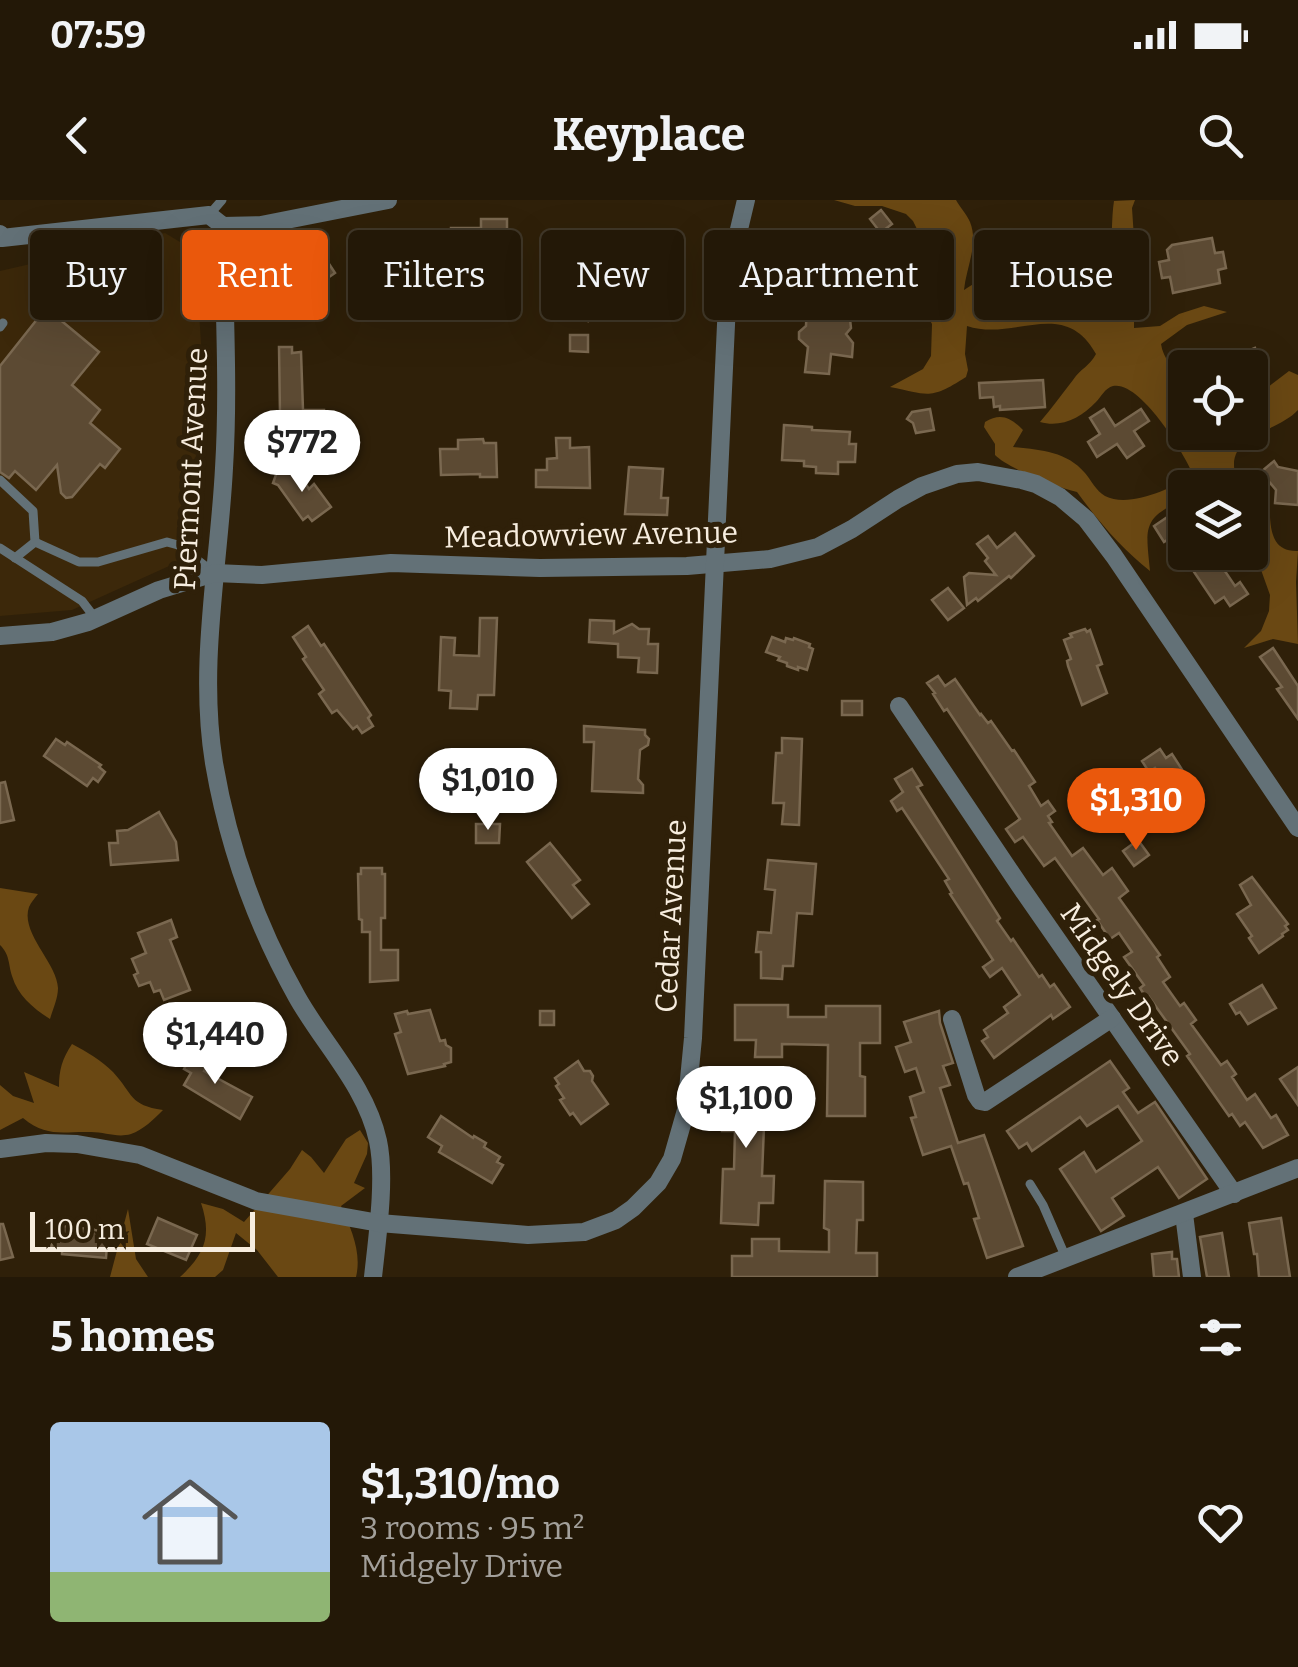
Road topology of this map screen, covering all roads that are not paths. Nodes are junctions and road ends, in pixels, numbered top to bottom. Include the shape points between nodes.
1 (222, 200) edge
2 (388, 200) edge
3 (746, 200) edge
4 (216, 220) junction
5 (0, 234) edge
6 (0, 480) edge
7 (35, 542) junction
8 (0, 548) edge
9 (16, 558) junction
10 (715, 563) junction
11 (215, 574) junction
12 (95, 618) junction
13 (0, 636) edge
14 (900, 706) dead end
15 (1298, 828) edge
16 (952, 1018) dead end
17 (1112, 1018) junction
18 (0, 1150) edge
19 (1298, 1168) edge
20 (1030, 1184) dead end
21 (1234, 1194) junction
22 (1184, 1214) junction
23 (379, 1222) junction
24 (1066, 1258) junction
25 (373, 1277) edge
26 (1017, 1277) edge
27 (1192, 1277) edge

1 - 4 lane
2 - 4 street via 261,224
3 - 10 street, Cedar Avenue via 730,267
4 - 5 street
4 - 11 street, Piermont Avenue via 226,418
6 - 7 lane via 33,511
7 - 9 lane
7 - 11 lane via 79,562 98,562 167,542
8 - 9 lane
9 - 12 lane
10 - 11 street, Meadowview Avenue via 391,563
10 - 15 street, Meadowview Avenue via 818,547 898,498 957,474 1036,484 1086,520 1114,556
10 - 23 street, Cedar Avenue via 693,1038 686,1110 672,1159 633,1208 584,1232 528,1236
11 - 12 street, Meadowview Avenue
11 - 23 street, Piermont Avenue via 208,693 226,822 278,962 369,1112 380,1160
12 - 13 street, Meadowview Avenue via 52,632
14 - 17 street, Midgely Drive
16 - 17 street via 980,1100 990,1100
17 - 21 street, Midgely Drive
18 - 23 street, Cedar Avenue via 77,1144 140,1155 256,1201
19 - 21 street
20 - 24 lane
21 - 22 street
22 - 24 street
22 - 27 street
23 - 25 street, Piermont Avenue
24 - 26 street

